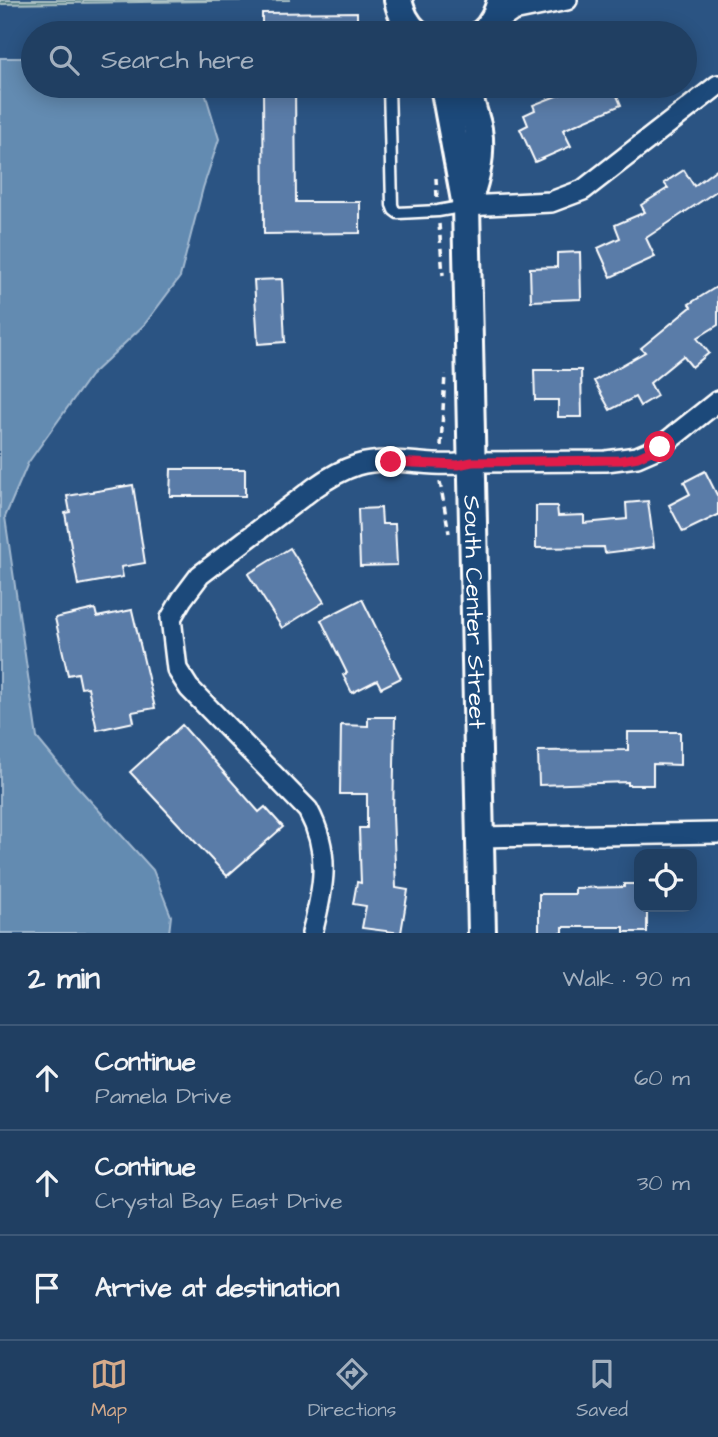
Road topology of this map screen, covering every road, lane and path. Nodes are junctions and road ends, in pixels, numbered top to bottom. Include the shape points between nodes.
1 (398, 0) edge
2 (501, 0) edge
3 (567, 0) edge
4 (406, 21) edge
5 (492, 21) edge
6 (500, 21) edge
7 (718, 85) edge
8 (389, 98) edge
9 (446, 98) edge
10 (468, 98) edge
11 (466, 206) junction
12 (718, 401) edge
13 (472, 462) junction
14 (718, 833) edge
15 (480, 837) junction
16 (312, 933) edge
17 (482, 933) edge

1 - 4 main road
2 - 5 main road
3 - 6 street via 513,12
7 - 11 street via 583,190 551,202
8 - 11 lane via 394,210
9 - 11 main road, South Center Street
10 - 11 main road, South Center Street via 478,130 479,168
11 - 13 main road, South Center Street
12 - 13 street via 660,447 638,457
13 - 15 main road, South Center Street
13 - 16 street via 360,464 333,474 200,575 171,618 177,669 189,688 308,810 319,830 323,882
14 - 15 street
15 - 17 main road, South Center Street

